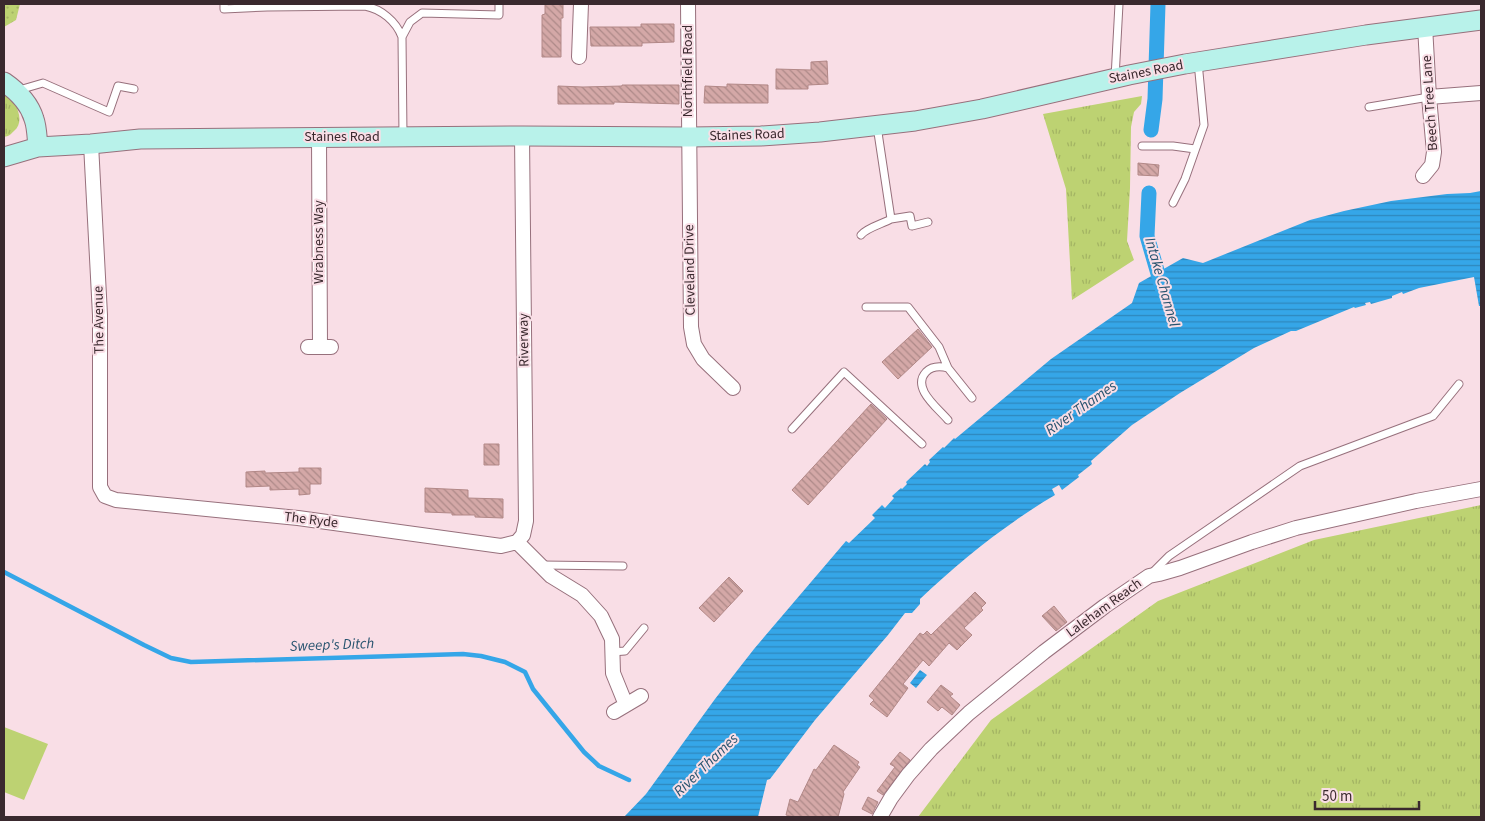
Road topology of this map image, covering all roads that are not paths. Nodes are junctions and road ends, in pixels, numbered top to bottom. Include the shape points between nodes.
1 (224, 4) edge
2 (499, 4) edge
3 (582, 4) edge
4 (688, 4) edge
5 (1119, 4) edge
6 (267, 6) edge
7 (1481, 20) edge
8 (1425, 26) junction
9 (402, 36) junction
10 (579, 57) dead end
11 (1192, 63) junction
12 (1122, 76) junction
13 (10, 86) edge
14 (134, 89) dead end
15 (1481, 93) edge
16 (1429, 97) junction
17 (1370, 107) dead end
18 (877, 126) junction
19 (318, 136) junction
20 (403, 136) junction
21 (522, 136) junction
22 (689, 137) junction
23 (91, 144) junction
24 (1142, 146) dead end
25 (38, 147) junction
26 (1195, 149) junction
27 (4, 157) edge
28 (1423, 176) dead end
29 (1173, 203) dead end
30 (891, 219) junction
31 (928, 222) dead end
32 (861, 235) dead end
33 (866, 307) dead end
34 (320, 347) dead end
35 (948, 368) junction
36 (1459, 384) dead end
37 (733, 388) dead end
38 (972, 398) dead end
39 (948, 420) dead end
40 (792, 429) dead end
41 (922, 444) dead end
42 (1481, 489) edge
43 (105, 496) joint
44 (517, 542) junction
45 (539, 565) junction
46 (623, 566) dead end
47 (1148, 576) junction
48 (644, 628) dead end
49 (612, 652) junction
50 (641, 696) dead end
51 (880, 817) edge

1 - 6 lane via 224,9
2 - 9 lane via 499,15 422,12 410,22
3 - 10 street
4 - 22 street, Northfield Road
5 - 12 lane
6 - 9 lane via 374,8 394,23
7 - 8 main road, Staines Road
8 - 11 main road, Staines Road
8 - 16 street, Beech Tree Lane
9 - 20 lane
11 - 12 main road, Staines Road
11 - 26 lane via 1204,124
12 - 18 main road, Staines Road via 982,109
13 - 14 lane via 43,84 109,112 118,86
13 - 25 main road via 26,101 34,119
15 - 16 street
16 - 17 lane
16 - 28 street, Beech Tree Lane via 1434,152 1432,165
18 - 22 main road, Staines Road via 801,134
18 - 30 lane
19 - 20 main road, Staines Road
19 - 23 main road, Staines Road via 140,139
19 - 34 street, Wrabness Way
20 - 21 main road, Staines Road
21 - 22 main road, Staines Road
21 - 44 street, Riverway via 526,521 523,535
22 - 37 street, Cleveland Drive via 691,327 694,344 703,359
23 - 25 main road, Staines Road
23 - 43 street, The Avenue via 100,315 100,487
24 - 26 lane
25 - 27 main road, Staines Road
26 - 29 lane
30 - 31 lane via 910,216 912,226
30 - 32 lane via 865,230
33 - 35 lane via 908,307 939,347
35 - 38 lane
35 - 39 lane via 929,368 920,383
36 - 47 lane via 1433,416 1300,466 1169,556
40 - 41 lane via 844,372
42 - 47 street, Laleham Reach via 1406,502 1296,528
43 - 44 street, The Ryde via 116,500 298,518 501,546
44 - 45 street
45 - 46 lane
45 - 49 street via 582,595 601,616 612,639
47 - 51 street, Laleham Reach via 1044,652 969,713 908,775
48 - 49 lane via 625,651
49 - 50 street via 620,708

